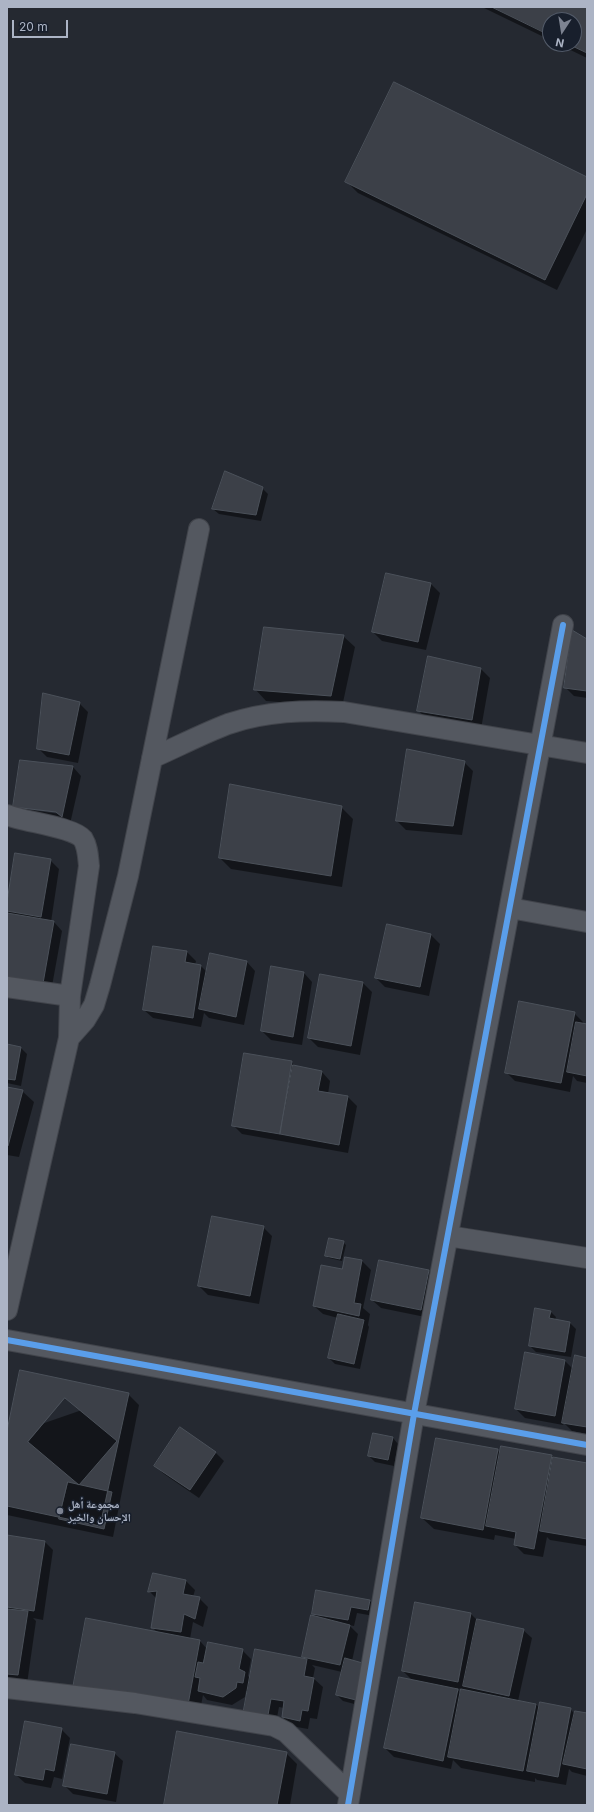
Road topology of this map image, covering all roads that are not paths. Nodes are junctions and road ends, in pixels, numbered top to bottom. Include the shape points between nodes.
1 (199, 530) dead end
2 (563, 625) dead end
3 (539, 744) junction
4 (587, 753) edge
5 (152, 758) junction
6 (7, 815) edge
7 (510, 908) junction
8 (587, 922) edge
9 (7, 987) edge
10 (70, 996) junction
11 (69, 1038) junction
12 (448, 1236) junction
13 (587, 1258) edge
14 (7, 1310) edge
15 (7, 1340) edge
16 (414, 1414) junction
17 (587, 1444) edge
18 (7, 1688) edge
19 (349, 1799) edge

1 - 5 street
2 - 3 street
3 - 4 street
3 - 5 street via 344,712 310,710 269,714 229,724
3 - 7 street
5 - 11 street via 128,876 100,985 94,1005
6 - 10 street via 70,831 82,839 88,850 89,866
7 - 8 street
7 - 12 street
9 - 10 street
10 - 11 street
11 - 14 street
12 - 13 street
12 - 16 street
15 - 16 street
16 - 17 street
16 - 19 street
18 - 19 street via 136,1703 274,1726 286,1732

